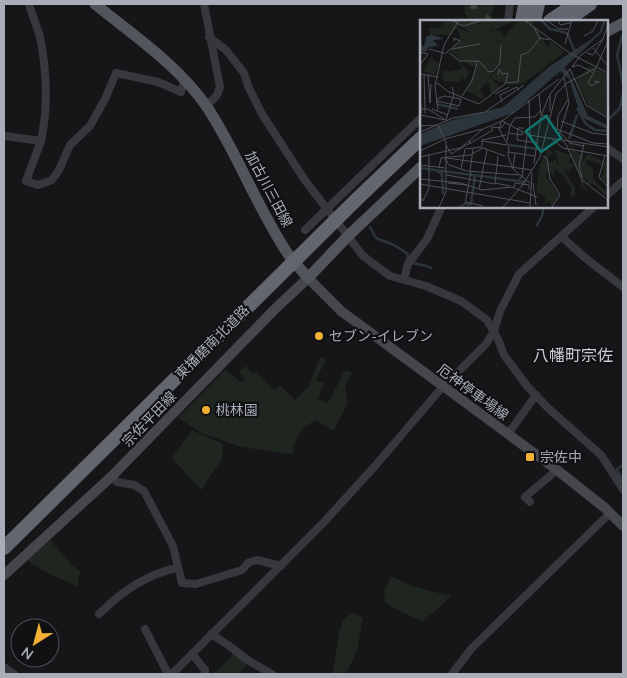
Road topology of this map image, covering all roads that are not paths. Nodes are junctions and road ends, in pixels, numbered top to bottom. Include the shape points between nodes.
1 (29, 4) edge
2 (95, 4) edge
3 (204, 4) edge
4 (510, 4) edge
5 (525, 4) edge
6 (538, 4) edge
7 (575, 4) edge
8 (590, 4) edge
9 (508, 20) edge
10 (522, 20) edge
11 (534, 20) edge
12 (551, 20) edge
13 (567, 20) edge
14 (623, 23) edge
15 (607, 31) edge
16 (209, 37) junction
17 (185, 79) junction
18 (206, 107) junction
19 (420, 119) edge
20 (420, 130) edge
21 (4, 136) edge
22 (420, 139) edge
23 (41, 140) junction
24 (607, 148) edge
25 (623, 159) edge
26 (420, 168) edge
27 (623, 180) edge
28 (607, 195) edge
29 (441, 208) edge
30 (593, 208) edge
31 (326, 209) junction
32 (305, 230) dead end
33 (348, 236) junction
34 (562, 237) junction
35 (308, 278) junction
36 (404, 279) junction
37 (623, 287) edge
38 (494, 331) junction
39 (443, 387) junction
40 (536, 395) junction
41 (508, 434) junction
42 (557, 470) junction
43 (112, 476) junction
44 (623, 489) edge
45 (530, 502) dead end
46 (610, 513) junction
47 (623, 526) edge
48 (4, 538) edge
49 (4, 548) edge
50 (281, 566) junction
51 (178, 568) junction
52 (4, 575) edge
53 (99, 614) dead end
54 (145, 628) dead end
55 (211, 634) junction
56 (192, 654) junction
57 (4, 667) edge
58 (14, 674) edge
59 (168, 674) edge
60 (172, 674) edge
61 (205, 674) edge
62 (272, 674) edge
63 (452, 674) edge

1 - 23 street via 40,36 45,72 46,116
2 - 17 main road, 加古川三田線
3 - 16 street
4 - 9 street
5 - 10 highway
6 - 11 highway
7 - 12 highway
8 - 13 highway
14 - 15 main road
16 - 18 street via 220,87
16 - 31 street via 226,50 244,73 262,114
17 - 18 main road, 加古川三田線
17 - 23 street via 180,92 158,82 116,73 90,126 70,145 52,180 38,185 26,181
18 - 35 main road, 加古川三田線 via 224,135 266,218 289,256
19 - 31 street
20 - 48 highway, 東播磨南北道路
21 - 23 street
22 - 49 highway, 東播磨南北道路, bridge
24 - 25 street
26 - 33 main road
27 - 28 street
29 - 36 street via 427,240 408,264
30 - 34 street
31 - 32 street
31 - 33 street
33 - 35 main road
33 - 36 street via 363,256 390,276
34 - 37 street
34 - 38 street via 519,274 500,310
35 - 39 main road, 厄神停車場線 via 341,311
35 - 43 main road, 宗佐平田線
36 - 38 street via 461,301 487,320
38 - 39 street via 486,344
38 - 40 street via 504,355
39 - 41 main road, 厄神停車場線
39 - 50 street via 375,466
40 - 41 street
40 - 44 street via 601,455
41 - 42 main road, 厄神停車場線
42 - 45 street via 526,497
42 - 46 main road, 厄神停車場線
43 - 51 street via 117,482 134,485 144,491 173,546
43 - 52 main road, 宗佐平田線
46 - 47 main road, 厄神停車場線
46 - 63 street via 471,649
50 - 51 street via 257,560 242,570 196,584 182,583
50 - 55 street
51 - 53 street via 138,583
54 - 59 street
55 - 56 street
55 - 62 street via 249,662
56 - 60 street
56 - 61 street
57 - 58 street

